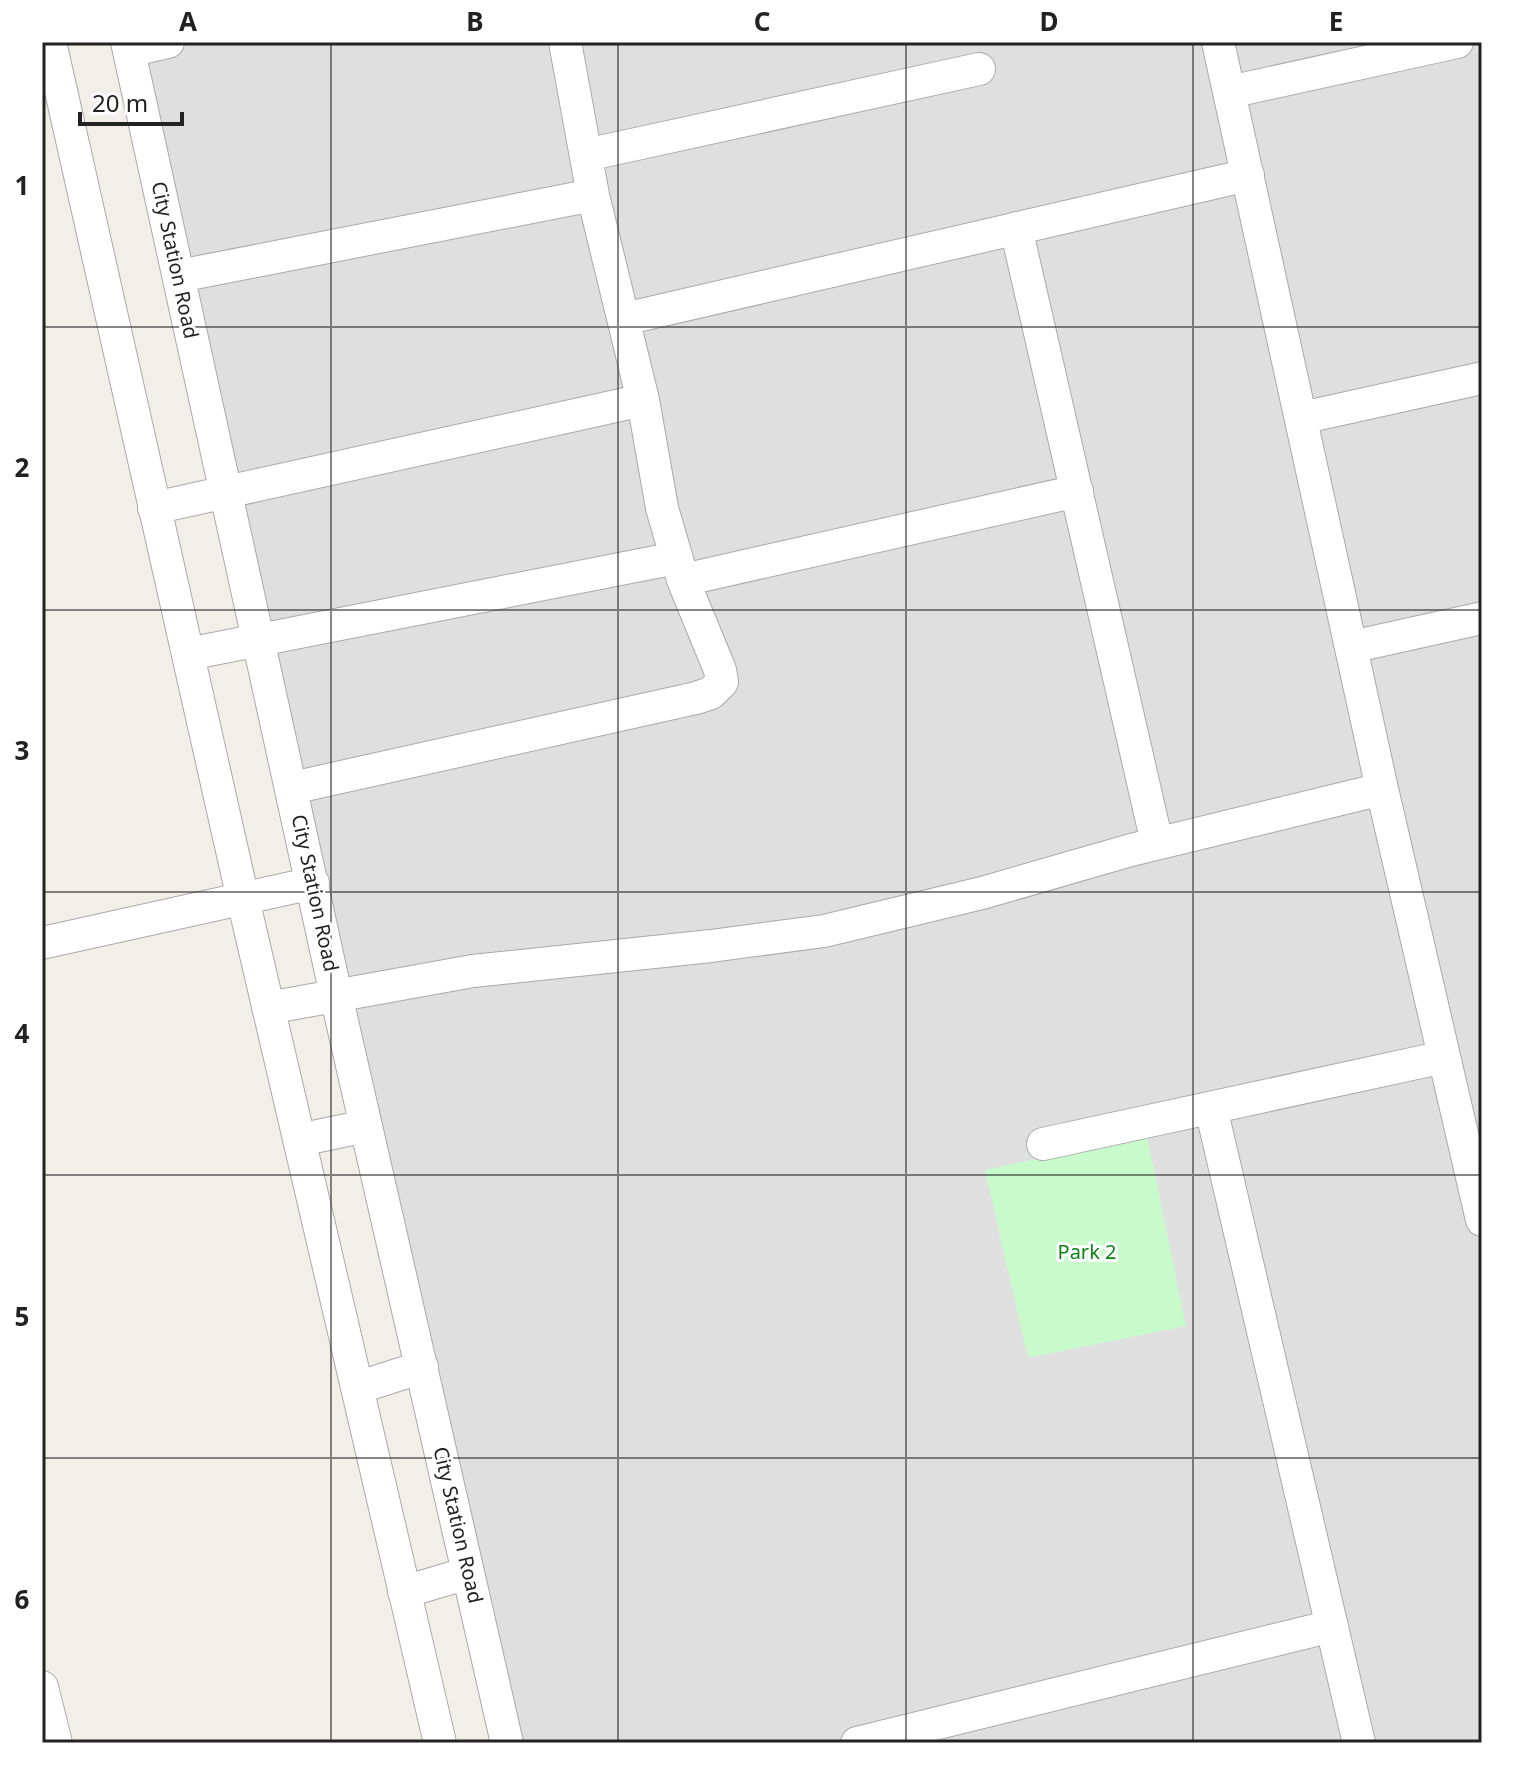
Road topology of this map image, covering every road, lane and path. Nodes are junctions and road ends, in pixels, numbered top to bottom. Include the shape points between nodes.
1 (50, 42) edge
2 (168, 42) edge
3 (565, 42) edge
4 (1218, 42) edge
5 (1457, 42) edge
6 (128, 46) edge
7 (979, 69) dead end
8 (1229, 92) junction
9 (586, 155) junction
10 (1248, 175) junction
11 (593, 195) junction
12 (1016, 228) junction
13 (179, 276) junction
14 (624, 319) junction
15 (1482, 378) edge
16 (643, 400) junction
17 (1301, 418) junction
18 (1077, 491) junction
19 (227, 492) junction
20 (154, 508) junction
21 (680, 569) junction
22 (1482, 618) edge
23 (259, 638) junction
24 (1351, 647) junction
25 (188, 654) junction
26 (292, 788) junction
27 (1382, 789) junction
28 (1157, 843) junction
29 (313, 883) junction
30 (243, 899) junction
31 (42, 943) edge
32 (336, 995) junction
33 (268, 1008) junction
34 (1444, 1057) junction
35 (1211, 1108) junction
36 (366, 1126) junction
37 (299, 1140) junction
38 (1043, 1144) dead end
39 (1482, 1220) edge
40 (422, 1367) junction
41 (357, 1388) junction
42 (468, 1573) junction
43 (404, 1592) junction
44 (1332, 1626) junction
45 (42, 1687) edge
46 (935, 1733) edge
47 (55, 1743) edge
48 (440, 1743) edge
49 (507, 1743) edge
50 (857, 1743) edge
51 (1359, 1743) edge

1 - 20 street
2 - 6 street
3 - 9 street
4 - 8 street
5 - 8 street
6 - 13 street, City Station Road
7 - 9 street
8 - 10 street
9 - 11 street
10 - 12 street
10 - 17 street
11 - 13 street
11 - 14 street
12 - 14 street
12 - 18 street
13 - 19 street, City Station Road
14 - 16 street
15 - 17 street
16 - 19 street
16 - 21 street via 662,508
17 - 24 street
18 - 21 street
18 - 28 street
19 - 20 street
19 - 23 street, City Station Road
20 - 25 street
21 - 23 street
21 - 26 street via 720,670 722,682 711,693
22 - 24 street
23 - 25 street
23 - 26 street, City Station Road
24 - 27 street
25 - 30 street
26 - 29 street, City Station Road
27 - 28 street
27 - 34 street
28 - 32 street via 824,931 473,971
29 - 30 street
29 - 32 street, City Station Road
30 - 31 street
30 - 33 street
32 - 33 street
32 - 36 street, City Station Road
33 - 37 street
34 - 35 street
34 - 39 street
35 - 38 street
35 - 44 street
36 - 37 street
36 - 40 street, City Station Road
37 - 41 street
40 - 41 street
40 - 42 street, City Station Road
41 - 43 street
42 - 43 street
42 - 49 street, City Station Road
43 - 48 street
44 - 46 street
44 - 51 street
45 - 47 street
46 - 50 street

